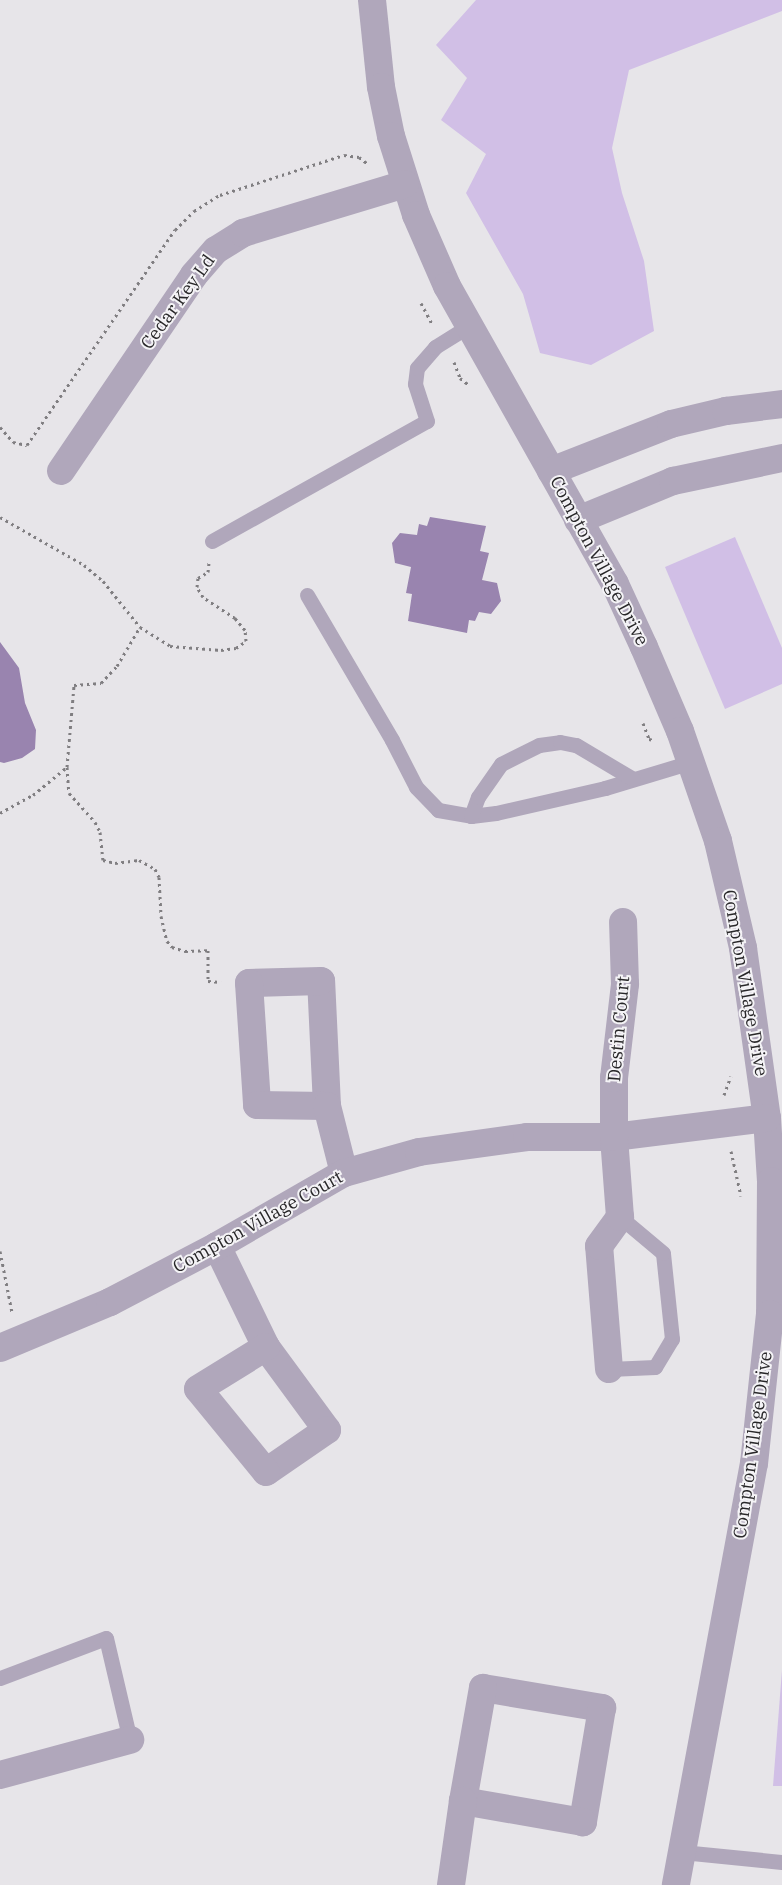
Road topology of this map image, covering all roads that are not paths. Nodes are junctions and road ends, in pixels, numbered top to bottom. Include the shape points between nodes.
1 (372, 0) edge
2 (406, 184) junction
3 (469, 326) junction
4 (782, 404) edge
5 (782, 458) edge
6 (551, 470) junction
7 (61, 471) dead end
8 (578, 520) junction
9 (212, 541) road end
10 (307, 595) dead end
11 (691, 762) junction
12 (633, 779) junction
13 (471, 816) junction
14 (623, 922) dead end
15 (327, 1106) junction
16 (767, 1118) junction
17 (614, 1137) junction
18 (344, 1173) junction
19 (620, 1217) junction
20 (217, 1246) junction
21 (11, 1343) edge
22 (266, 1346) junction
23 (609, 1370) joint
24 (0, 1678) edge
25 (130, 1740) joint
26 (0, 1774) edge
27 (463, 1801) junction
28 (682, 1852) junction
29 (782, 1862) edge
30 (451, 1885) edge
31 (676, 1885) edge

1 - 2 street, Compton Village Drive via 381,87
2 - 3 street, Compton Village Drive via 447,286
2 - 7 street, Cedar Key Ld via 243,233 216,250 194,275
3 - 6 street, Compton Village Drive
3 - 9 lane via 423,357 416,368 415,384 427,421
4 - 6 street via 726,411 671,424
5 - 8 street via 672,481
6 - 8 street, Compton Village Drive
8 - 11 street, Compton Village Drive via 615,584
10 - 13 lane via 392,740 416,788 438,810
11 - 12 lane
11 - 16 street, Compton Village Drive via 718,840 743,948
12 - 13 lane via 496,813
12 - 13 lane via 576,746 560,742 539,745 501,764 478,797
14 - 17 street, Destin Court via 625,984 614,1078
15 - 15 street via 257,1105 249,983 320,981
15 - 18 street
16 - 17 street, Compton Village Court
16 - 28 street, Compton Village Drive via 771,1182 770,1314 754,1463
17 - 18 street, Compton Village Court via 527,1137 419,1152
17 - 19 street, Destin Court
18 - 20 street, Compton Village Court
19 - 23 street via 598,1246
19 - 23 lane via 663,1253 672,1339 655,1367
20 - 21 street, Compton Village Court via 110,1302
20 - 22 street
22 - 22 street via 327,1430 266,1472 198,1388
24 - 25 lane via 106,1638
25 - 26 street
27 - 27 street via 483,1688 602,1708 583,1822
27 - 30 street
28 - 29 lane
28 - 31 street, Compton Village Drive

